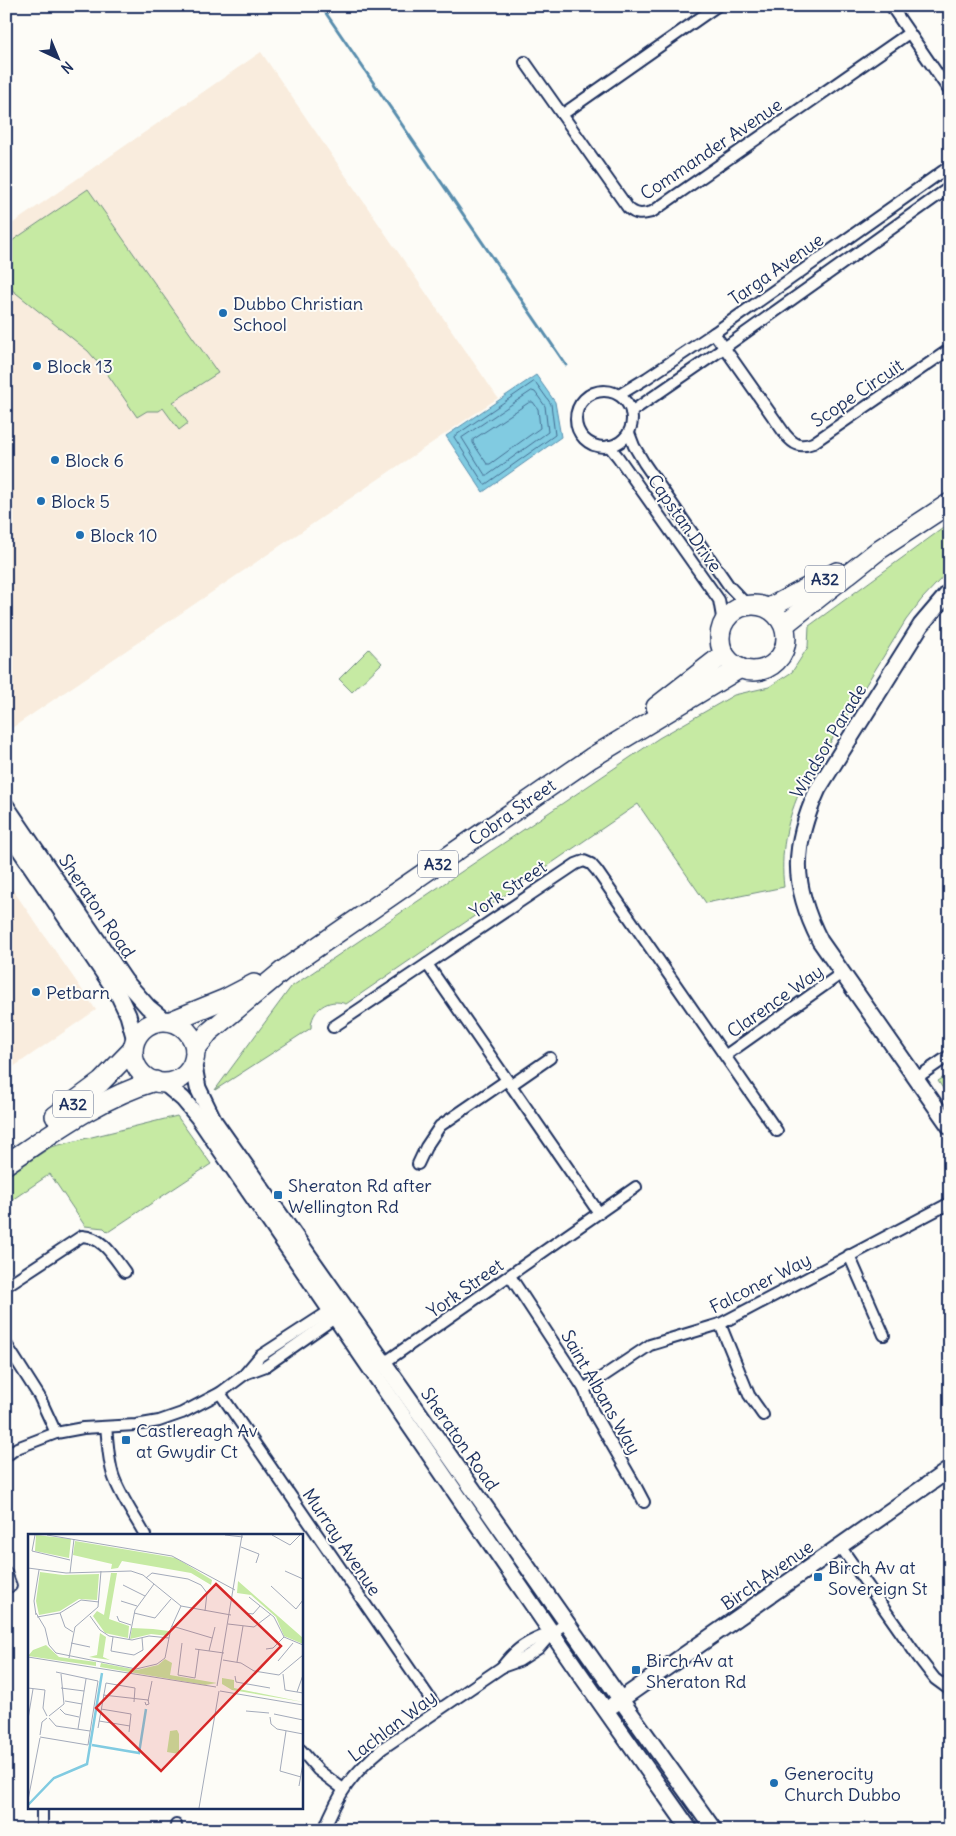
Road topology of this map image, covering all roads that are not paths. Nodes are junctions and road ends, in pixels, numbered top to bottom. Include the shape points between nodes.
1 (717, 6) edge
2 (891, 6) edge
3 (909, 33) junction
4 (525, 62) dead end
5 (950, 92) edge
6 (562, 114) junction
7 (950, 166) edge
8 (950, 187) edge
9 (714, 333) junction
10 (724, 348) junction
11 (950, 349) edge
12 (619, 395) junction
13 (631, 412) junction
14 (629, 433) junction
15 (608, 446) junction
16 (950, 503) edge
17 (880, 549) junction
18 (950, 591) edge
19 (747, 605) junction
20 (769, 608) junction
21 (723, 624) junction
22 (784, 625) junction
23 (724, 654) junction
24 (740, 668) junction
25 (591, 758) junction
26 (6, 806) edge
27 (6, 829) edge
28 (62, 899) junction
29 (427, 964) junction
30 (285, 968) junction
31 (842, 973) junction
32 (168, 1021) junction
33 (333, 1027) dead end
34 (134, 1045) junction
35 (726, 1055) junction
36 (950, 1055) edge
37 (194, 1056) junction
38 (550, 1058) dead end
39 (915, 1079) junction
40 (159, 1082) junction
41 (509, 1083) junction
42 (950, 1127) edge
43 (777, 1130) dead end
44 (6, 1149) edge
45 (6, 1164) edge
46 (418, 1164) dead end
47 (636, 1187) dead end
48 (950, 1203) edge
49 (599, 1213) junction
50 (849, 1255) junction
51 (125, 1272) dead end
52 (510, 1276) junction
53 (6, 1286) edge
54 (336, 1310) junction
55 (720, 1324) junction
56 (884, 1335) dead end
57 (6, 1344) edge
58 (378, 1367) junction
59 (584, 1389) junction
60 (220, 1392) junction
61 (763, 1415) dead end
62 (106, 1427) junction
63 (56, 1432) junction
64 (6, 1456) edge
65 (950, 1469) edge
66 (644, 1502) dead end
67 (144, 1534) edge
68 (840, 1546) junction
69 (6, 1573) edge
70 (11, 1586) dead end
71 (566, 1623) junction
72 (552, 1633) junction
73 (950, 1690) edge
74 (621, 1700) junction
75 (438, 1710) junction
76 (606, 1710) junction
77 (302, 1751) edge
78 (343, 1789) junction
79 (42, 1808) edge
80 (42, 1830) edge
81 (324, 1830) edge
82 (690, 1830) edge
83 (714, 1830) edge

1 - 6 street
2 - 3 street
3 - 5 street
3 - 6 street, Commander Avenue via 652,212 642,215 628,208
4 - 6 street, Commander Avenue
7 - 9 street, Targa Avenue
8 - 10 street, Targa Avenue
9 - 10 street, Scope Circuit
9 - 12 street, Targa Avenue
10 - 11 street, Scope Circuit via 785,434 796,445 805,446 814,443
10 - 13 street, Targa Avenue
12 - 13 street
12 - 15 street via 604,391 590,395 577,414 578,428 587,441 601,447
13 - 14 street
14 - 15 street
14 - 19 street, Capstan Drive via 644,463 730,586
15 - 21 street, Capstan Drive via 719,600
16 - 17 highway, A32
17 - 20 highway, A32
17 - 22 highway, A32
18 - 31 street, Windsor Parade via 921,625 818,789 806,815 799,841 801,895 820,941
19 - 20 highway
19 - 21 highway via 737,608
20 - 22 highway
21 - 23 highway via 720,644
22 - 24 highway via 785,647 780,658 762,670
23 - 24 highway
23 - 25 highway, Cobra Street / A32
24 - 25 highway, Cobra Street / A32
25 - 30 highway, Cobra Street / A32
26 - 28 street, Sheraton Road
27 - 28 street, Sheraton Road
28 - 32 street, Sheraton Road via 132,989 148,1007
28 - 34 street, Sheraton Road via 128,1015
29 - 33 street
29 - 35 street, York Street via 568,868 584,861 597,871
29 - 41 street
30 - 32 highway, Cobra Street / A32 via 225,999
30 - 37 highway, Cobra Street / A32 via 209,1032
31 - 35 street, Clarence Way
31 - 39 street, Windsor Parade
32 - 34 highway, A32 via 148,1025 138,1034
32 - 37 highway via 190,1035
34 - 40 highway via 133,1056 138,1069
34 - 44 highway, A32 via 112,1072 89,1092
35 - 43 street, York Street
36 - 39 street
37 - 40 highway, A32 via 182,1077
37 - 54 street, Sheraton Road via 198,1088 214,1121
38 - 41 street
39 - 42 street, Windsor Parade
40 - 45 highway, A32 via 138,1086 84,1112
40 - 54 street, Sheraton Road via 183,1099 198,1117
41 - 46 street via 440,1126
41 - 49 street
47 - 49 street, York Street
48 - 50 street, Falconer Way
49 - 52 street, York Street
50 - 55 street, Falconer Way
50 - 56 street
51 - 53 street via 102,1242 92,1236 82,1236
52 - 58 street, York Street
52 - 59 street, Saint Albans Way
54 - 58 street, Sheraton Road
54 - 60 street via 266,1366 244,1375
55 - 59 street, Falconer Way via 650,1345
55 - 61 street via 749,1395
57 - 63 street via 39,1396
58 - 71 street, Sheraton Road
58 - 72 street, Sheraton Road
59 - 66 street, Saint Albans Way
60 - 62 street via 159,1421
60 - 75 street, Murray Avenue
62 - 63 street
62 - 67 street via 113,1475
63 - 64 street
65 - 68 street, Birch Avenue
68 - 73 street via 918,1657 935,1679
68 - 74 street, Birch Avenue
69 - 70 street
71 - 72 street, Lachlan Way
71 - 74 street, Sheraton Road
72 - 75 street, Lachlan Way via 532,1640 512,1653 502,1667
72 - 76 street, Sheraton Road
74 - 76 street, Birch Avenue
74 - 83 street, Sheraton Road
75 - 78 street, Lachlan Way via 378,1753
76 - 82 street, Sheraton Road
77 - 78 street via 318,1770
78 - 81 street, Lachlan Way
79 - 80 street

